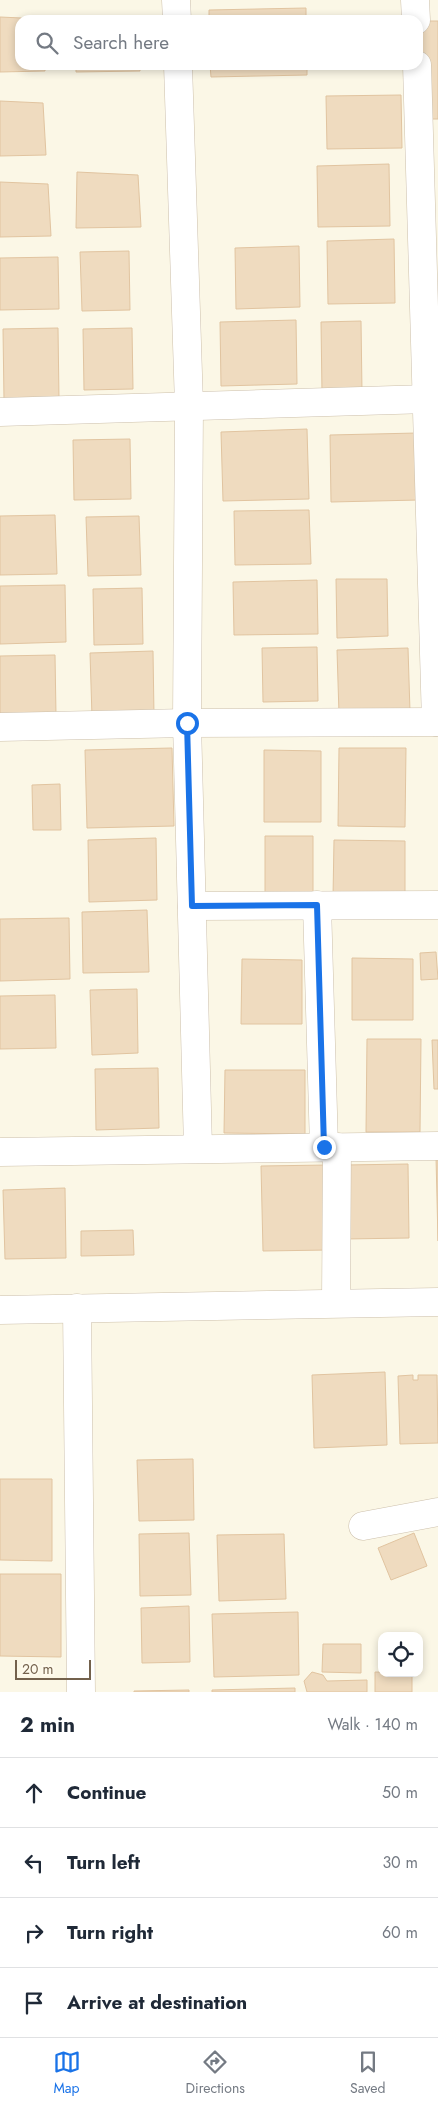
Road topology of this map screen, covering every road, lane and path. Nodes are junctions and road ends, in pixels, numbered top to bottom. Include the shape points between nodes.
1 (176, 0) edge
2 (415, 0) edge
3 (177, 15) edge
4 (416, 15) edge
5 (178, 70) edge
6 (418, 70) edge
7 (430, 195) edge
8 (428, 399) junction
9 (188, 405) junction
10 (0, 412) edge
11 (434, 506) edge
12 (437, 722) edge
13 (187, 723) junction
14 (0, 727) edge
15 (317, 905) junction
16 (438, 905) edge
17 (192, 906) junction
18 (438, 1146) edge
19 (331, 1147) junction
20 (198, 1148) junction
21 (0, 1152) edge
22 (438, 1302) edge
23 (336, 1303) junction
24 (77, 1308) junction
25 (0, 1310) edge
26 (438, 1512) edge
27 (363, 1526) dead end
28 (80, 1692) edge

1 - 3 street
2 - 4 street
5 - 9 street
6 - 7 street
7 - 8 street
8 - 9 street
8 - 11 street
9 - 10 street
9 - 13 street
11 - 12 street
12 - 13 street
13 - 14 street
13 - 17 street
15 - 16 street
15 - 17 street
15 - 19 street
17 - 20 street
18 - 19 street
19 - 20 street
19 - 23 street
20 - 21 street
22 - 23 street
23 - 24 street
24 - 25 street
24 - 28 street
26 - 27 street

